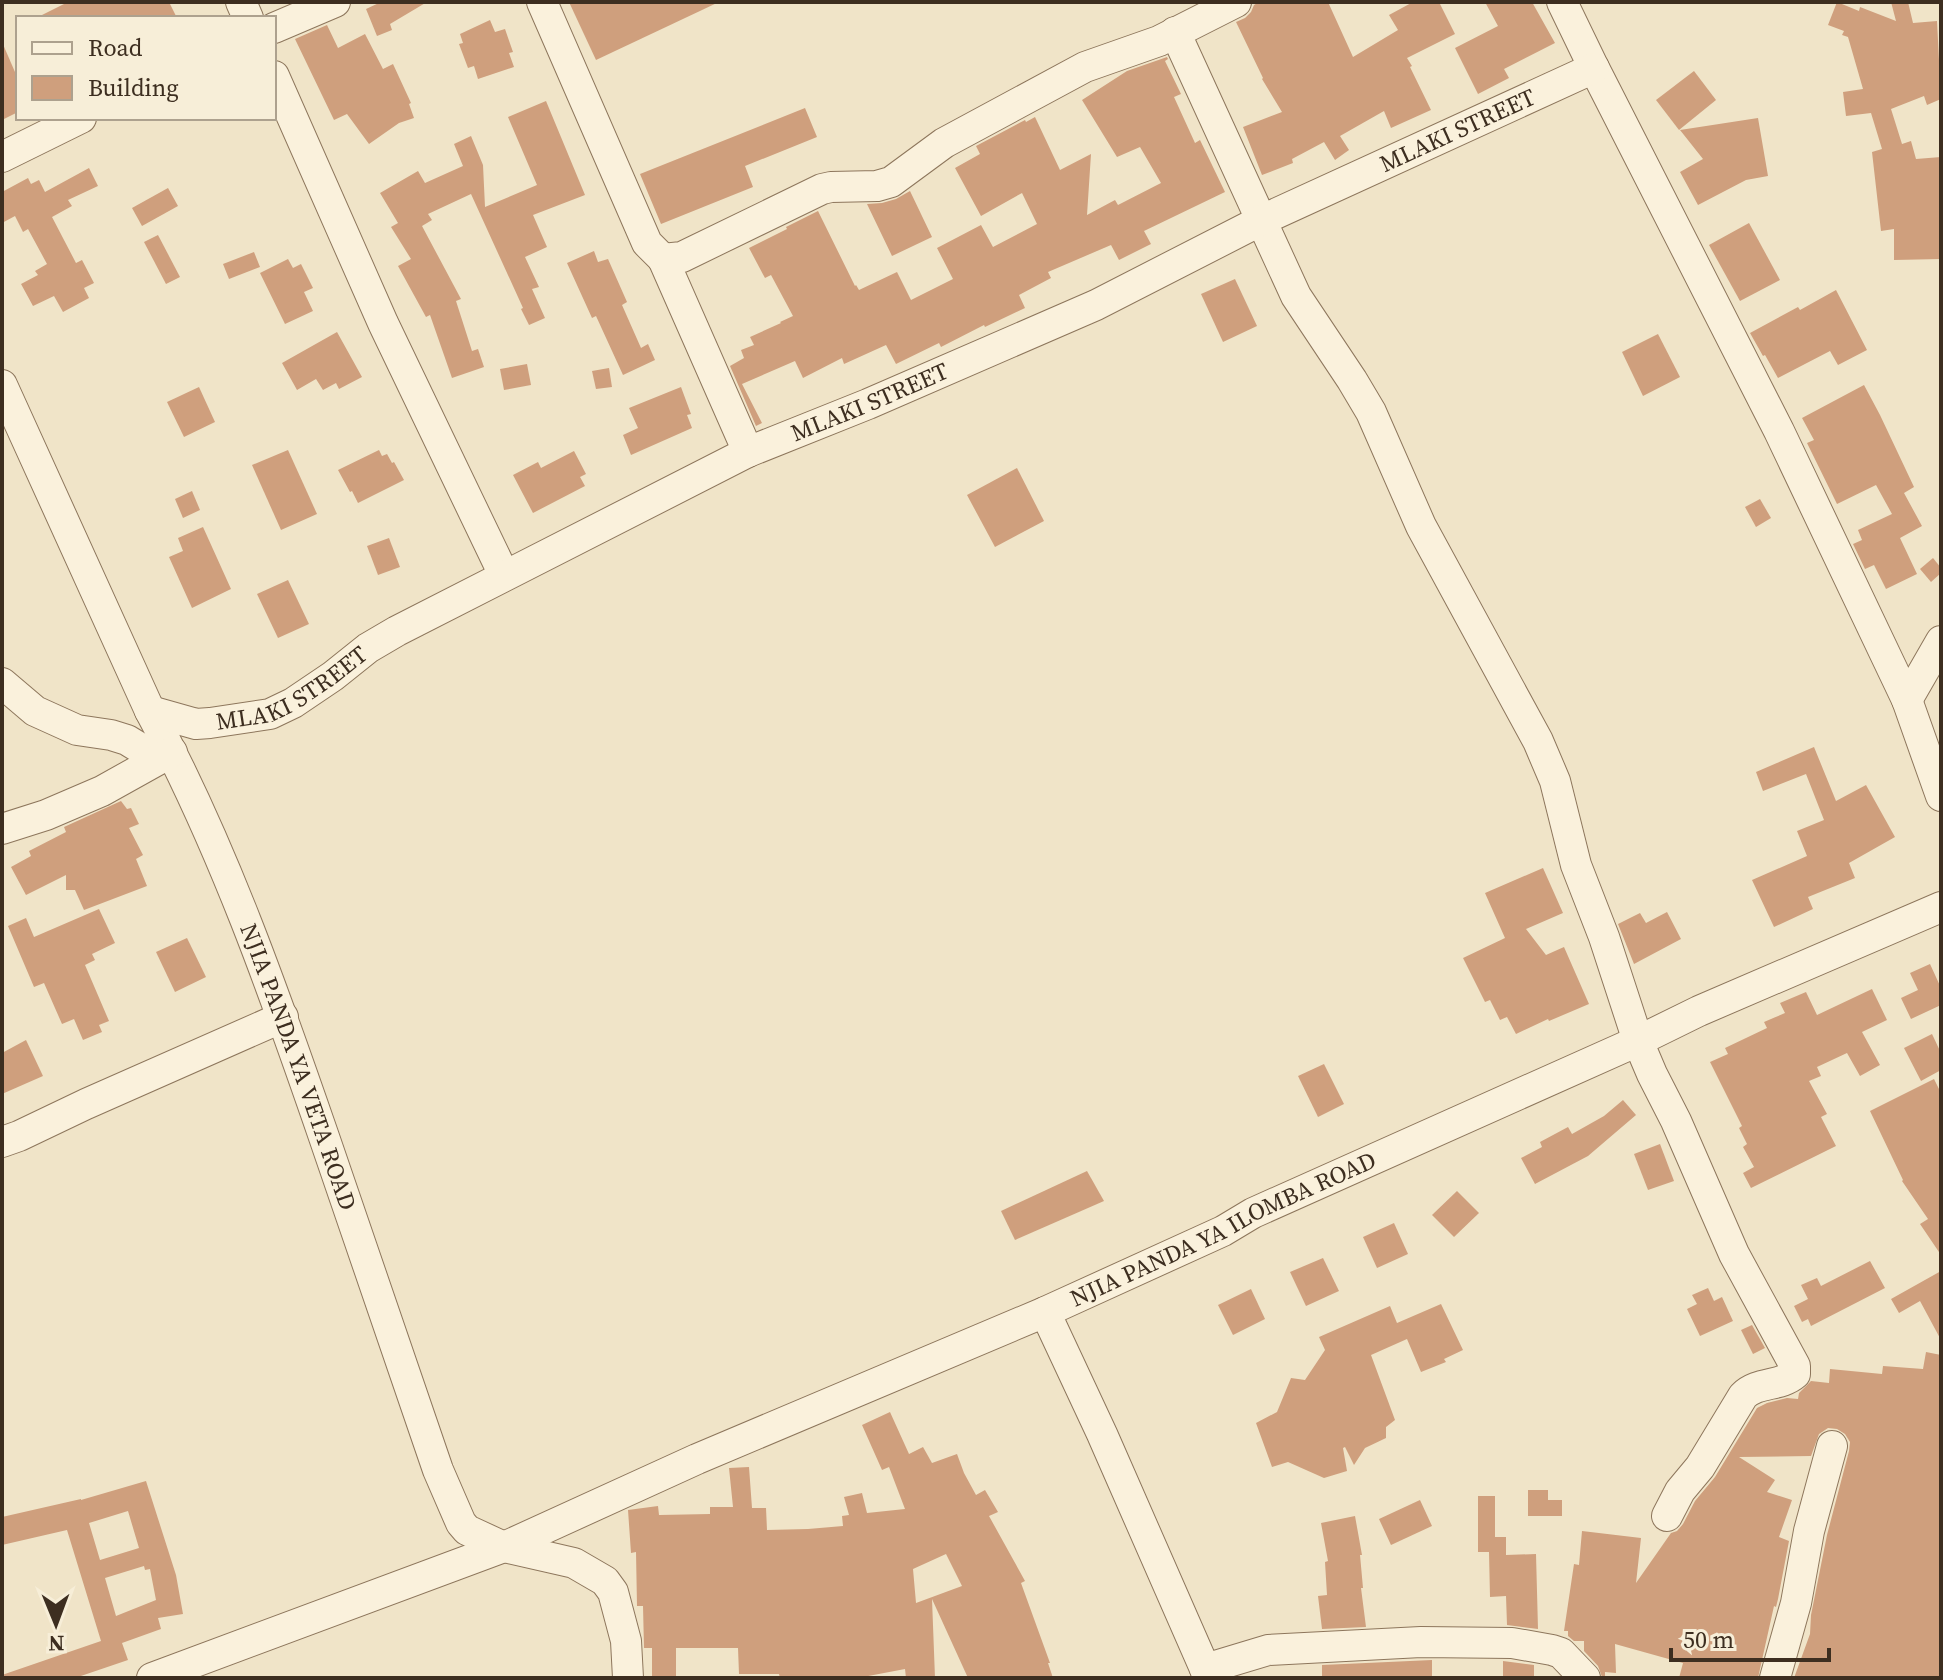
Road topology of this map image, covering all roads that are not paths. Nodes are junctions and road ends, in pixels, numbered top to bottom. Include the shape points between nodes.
1 (335, 2) edge
2 (542, 2) edge
3 (1236, 2) edge
4 (1562, 2) edge
5 (1184, 19) edge
6 (276, 27) edge
7 (1594, 68) junction
8 (276, 81) edge
9 (77, 120) edge
10 (2, 157) edge
11 (1262, 220) junction
12 (663, 259) junction
13 (2, 385) edge
14 (748, 452) junction
15 (504, 575) junction
16 (1941, 641) edge
17 (2, 683) edge
18 (1907, 700) junction
19 (150, 711) junction
20 (165, 755) junction
21 (1941, 796) edge
22 (2, 829) edge
23 (1941, 907) edge
24 (283, 1017) junction
25 (1638, 1041) junction
26 (2, 1142) edge
27 (1045, 1312) junction
28 (1832, 1446) dead end
29 (1667, 1516) dead end
30 (504, 1547) junction
31 (1207, 1674) edge
32 (152, 1678) edge
33 (628, 1678) edge
34 (1585, 1678) edge
35 (1775, 1678) edge

1 - 6 street
2 - 12 street via 647,243
3 - 5 street
4 - 7 street
5 - 11 street
5 - 12 street via 1159,41 1085,67 944,143 891,182 822,189 682,257
7 - 11 street, MLAKI STREET
7 - 18 street via 1779,431
8 - 15 street via 383,323
9 - 10 street
11 - 14 street, MLAKI STREET via 1096,305
11 - 25 street via 1296,296 1371,412 1421,526 1538,741
12 - 14 street
13 - 19 street, NJIA PANDA YA VETA ROAD
14 - 15 street, MLAKI STREET
15 - 19 street, MLAKI STREET via 378,642 270,714 210,723
16 - 18 street
17 - 20 street via 35,711 77,730 111,735
18 - 21 street
19 - 20 street, NJIA PANDA YA VETA ROAD
20 - 22 street via 102,791
20 - 24 street, NJIA PANDA YA VETA ROAD via 240,906
23 - 25 street, NJIA PANDA YA ILOMBA ROAD
24 - 26 street
24 - 30 street, NJIA PANDA YA VETA ROAD via 438,1470 461,1523
25 - 27 street, NJIA PANDA YA ILOMBA ROAD
25 - 29 street via 1734,1254 1795,1366 1788,1379 1758,1386 1743,1396
27 - 30 street, NJIA PANDA YA ILOMBA ROAD
27 - 31 street
28 - 35 street
30 - 32 street, NJIA PANDA YA ILOMBA ROAD
30 - 33 street, NJIA PANDA YA VETA ROAD via 574,1563 605,1581 626,1641
31 - 34 street via 1268,1650 1421,1642 1512,1643 1552,1650

